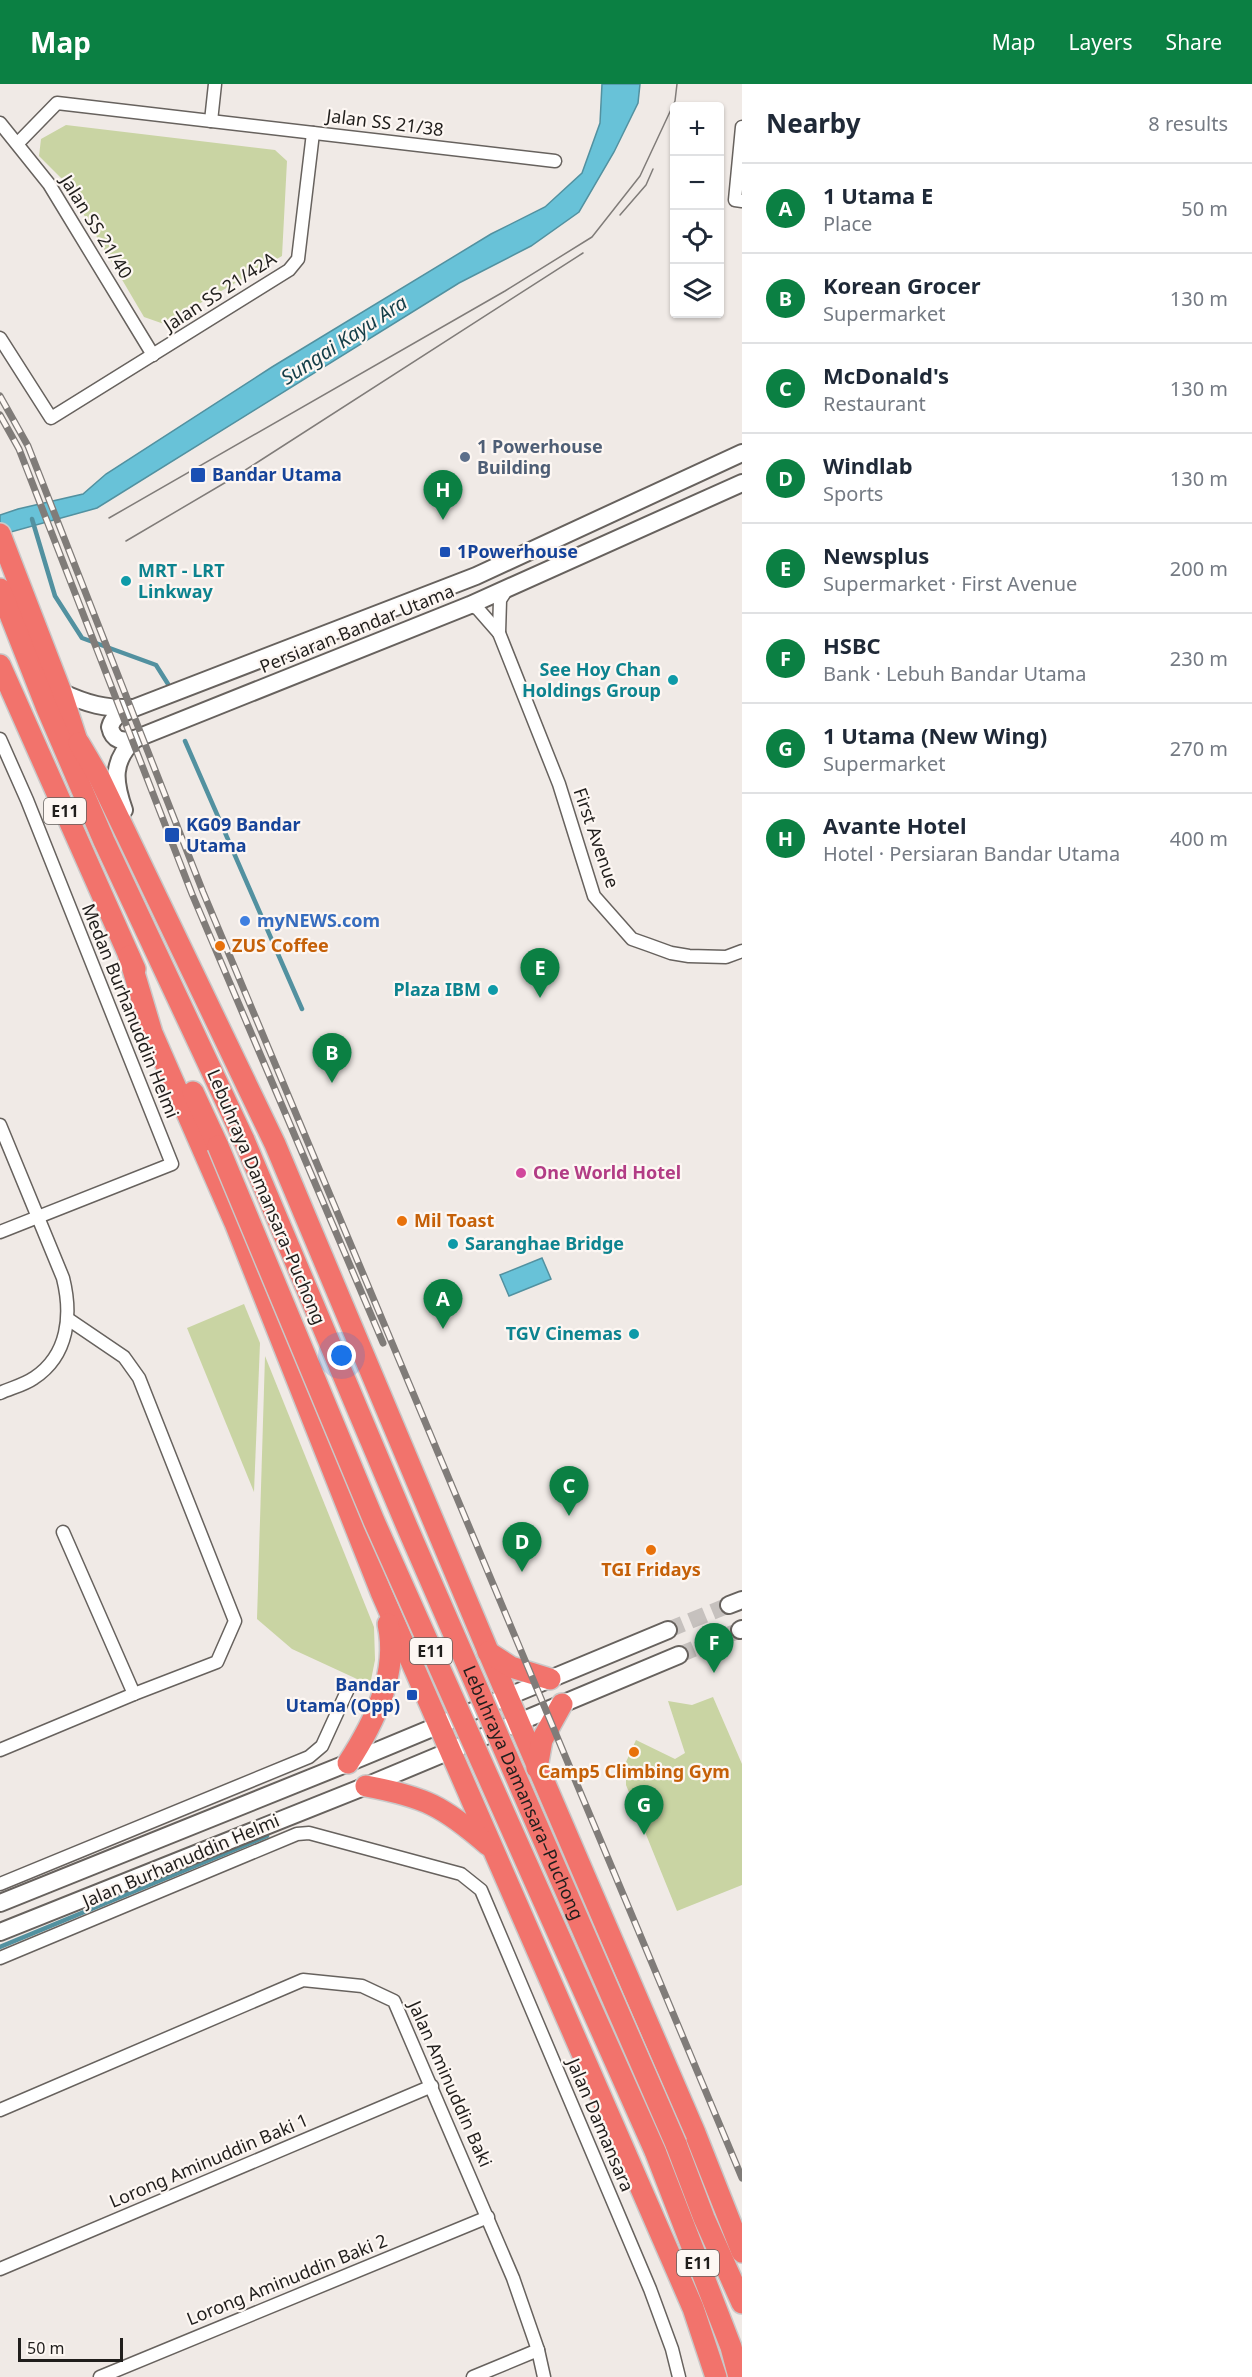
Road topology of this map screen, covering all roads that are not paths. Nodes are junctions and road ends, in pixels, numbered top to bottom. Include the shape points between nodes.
1 (215, 84) edge
2 (211, 121) junction
3 (0, 123) edge
4 (742, 127) edge
5 (314, 133) junction
6 (18, 143) junction
7 (555, 161) dead end
8 (742, 201) edge
9 (0, 338) edge
10 (153, 355) junction
11 (742, 453) edge
12 (742, 462) edge
13 (685, 479) junction
14 (742, 483) edge
15 (0, 534) edge
16 (0, 589) edge
17 (507, 589) junction
18 (470, 605) junction
19 (499, 633) junction
20 (278, 653) junction
21 (0, 665) edge
22 (288, 678) junction
23 (61, 692) junction
24 (134, 708) junction
25 (0, 739) edge
26 (135, 739) junction
27 (78, 743) junction
28 (114, 864) junction
29 (154, 891) junction
30 (742, 951) edge
31 (129, 956) junction
32 (0, 1125) edge
33 (38, 1215) junction
34 (0, 1232) edge
35 (68, 1319) junction
36 (0, 1393) edge
37 (63, 1532) dead end
38 (448, 1552) junction
39 (381, 1592) junction
40 (668, 1630) tunnel mouth
41 (488, 1651) junction
42 (679, 1655) tunnel mouth
43 (550, 1678) junction
44 (421, 1681) junction
45 (348, 1689) dead end
46 (134, 1694) junction
47 (507, 1696) junction
48 (562, 1704) junction
49 (518, 1723) junction
50 (440, 1725) junction
51 (0, 1750) edge
52 (452, 1751) junction
53 (348, 1763) junction
54 (539, 1772) junction
55 (366, 1786) junction
56 (475, 1803) junction
57 (491, 1847) junction
58 (0, 1884) edge
59 (481, 1890) joint
60 (0, 1903) edge
61 (0, 1932) edge
62 (0, 1958) edge
63 (432, 2086) junction
64 (0, 2110) edge
65 (488, 2217) junction
66 (742, 2252) edge
67 (0, 2268) edge
68 (742, 2302) edge
69 (538, 2350) junction
70 (100, 2377) edge
71 (473, 2377) edge
72 (544, 2377) edge
73 (679, 2377) edge
74 (716, 2377) edge
75 (739, 2377) edge

1 - 2 street
2 - 5 street, Jalan SS 21/38
2 - 6 street, Jalan SS 21/38 via 57,103
3 - 6 street, Jalan SS 21/40
4 - 8 street via 735,200
5 - 7 street, Jalan SS 21/38
5 - 10 street, Jalan SS 21/42A via 298,259 289,270
6 - 10 street, Jalan SS 21/40 via 49,184
9 - 10 street, Jalan SS 21/42A via 51,418
11 - 13 main road, Persiaran Bandar Utama
12 - 13 main road via 698,479
13 - 20 main road, Persiaran Bandar Utama via 476,576
14 - 17 main road, Persiaran Bandar Utama
15 - 23 highway
16 - 28 highway, Lebuhraya Damansara–Puchong / E11
17 - 18 main road, Persiaran Bandar Utama
17 - 19 street, First Avenue via 500,600
18 - 19 street, First Avenue
18 - 22 main road, Persiaran Bandar Utama
19 - 30 street, First Avenue via 559,784 594,896 632,939 689,956 726,957
20 - 22 main road
20 - 24 main road, Persiaran Bandar Utama
21 - 31 highway, Lebuhraya Damansara–Puchong / E11
22 - 26 main road, Persiaran Bandar Utama
23 - 24 main road, Persiaran Bandar Utama via 111,709
23 - 27 highway
24 - 26 main road via 117,715 110,727 116,739
25 - 33 street, Medan Burhanuddin Helmi via 172,1164
26 - 29 main road via 123,750 116,788
27 - 28 highway via 111,838
27 - 29 highway via 99,777
28 - 68 highway, Lebuhraya Damansara–Puchong / E11, bridge via 244,1140
29 - 38 highway via 275,1144
31 - 39 highway via 152,1033 235,1223
31 - 75 highway, Lebuhraya Damansara–Puchong / E11, bridge via 218,1146 374,1521 655,2151
32 - 33 street
33 - 34 street
33 - 35 street via 63,1278
35 - 36 street via 62,1344 51,1363 34,1378
35 - 46 street via 124,1357 139,1378 236,1621 217,1662
37 - 46 street
38 - 41 highway
38 - 44 highway via 447,1565 482,1659 478,1669 456,1686 440,1690
39 - 44 highway
39 - 53 highway via 392,1642 387,1678 365,1737
40 - 43 main road, Jalan Burhanuddin Helmi
41 - 43 highway via 511,1667
41 - 47 highway
42 - 48 main road, Jalan Burhanuddin Helmi
43 - 47 main road, Jalan Burhanuddin Helmi
44 - 50 highway
45 - 58 street via 322,1746 309,1757
46 - 51 street
47 - 49 highway
47 - 50 main road, Jalan Burhanuddin Helmi
48 - 49 main road, Jalan Burhanuddin Helmi
48 - 54 highway via 542,1740
49 - 52 main road, Jalan Burhanuddin Helmi
49 - 54 highway
50 - 52 highway
50 - 53 main road, Jalan Burhanuddin Helmi
52 - 55 main road, Jalan Burhanuddin Helmi
52 - 56 highway
53 - 60 main road, Jalan Burhanuddin Helmi
54 - 56 highway via 505,1765 493,1767 474,1785
54 - 66 highway via 695,2133
55 - 57 highway via 433,1803
55 - 61 main road, Jalan Burhanuddin Helmi
56 - 57 highway
57 - 74 highway via 693,2308
59 - 62 street, Jalan Burhanuddin Helmi via 461,1874 309,1833 297,1834
59 - 73 street, Jalan Damansara via 650,2289
63 - 64 street, Jalan Aminuddin Baki via 394,2001 362,1986 303,1980
63 - 65 street, Jalan Aminuddin Baki
63 - 67 street, Lorong Aminuddin Baki 1
65 - 69 street, Jalan Aminuddin Baki
65 - 70 street, Lorong Aminuddin Baki 2
69 - 71 street
69 - 72 street, Jalan Aminuddin Baki

